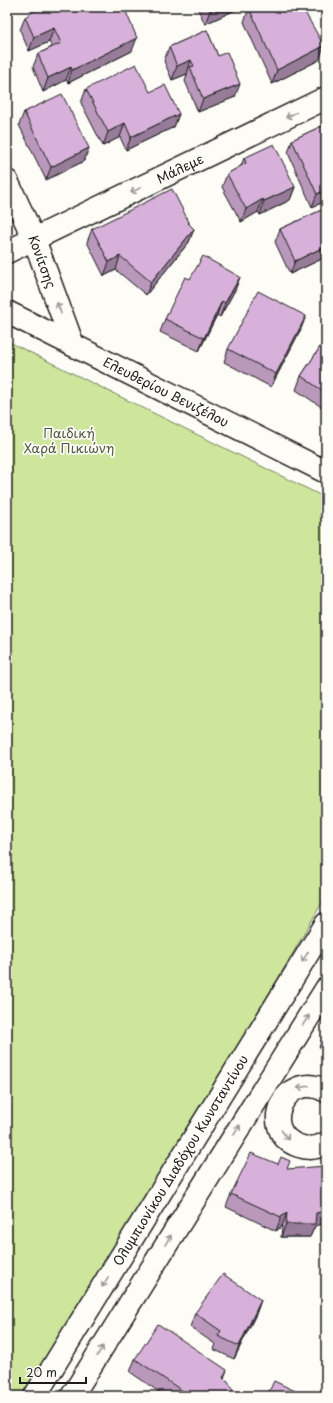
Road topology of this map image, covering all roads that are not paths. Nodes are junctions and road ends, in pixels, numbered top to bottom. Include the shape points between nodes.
1 (326, 98) edge
2 (7, 181) edge
3 (34, 239) junction
4 (7, 252) edge
5 (7, 312) edge
6 (73, 345) junction
7 (326, 472) edge
8 (326, 924) edge
9 (326, 989) edge
10 (326, 1091) edge
11 (326, 1143) edge
12 (35, 1396) edge
13 (72, 1396) edge

1 -> 3 street, Μάλεμε
2 - 3 street, Κονίτσης
3 - 4 street, Μάλεμε
6 -> 3 street, Κονίτσης
5 - 6 street, Ελευθερίου Βενιζέλου
6 - 7 street, Ελευθερίου Βενιζέλου
8 -> 12 street, Ολυμπιονίκου Διαδόχου Κωνσταντίνου
13 -> 9 street
10 -> 11 street via 309,1086 290,1092 283,1099 278,1119 280,1129 294,1144 314,1148

